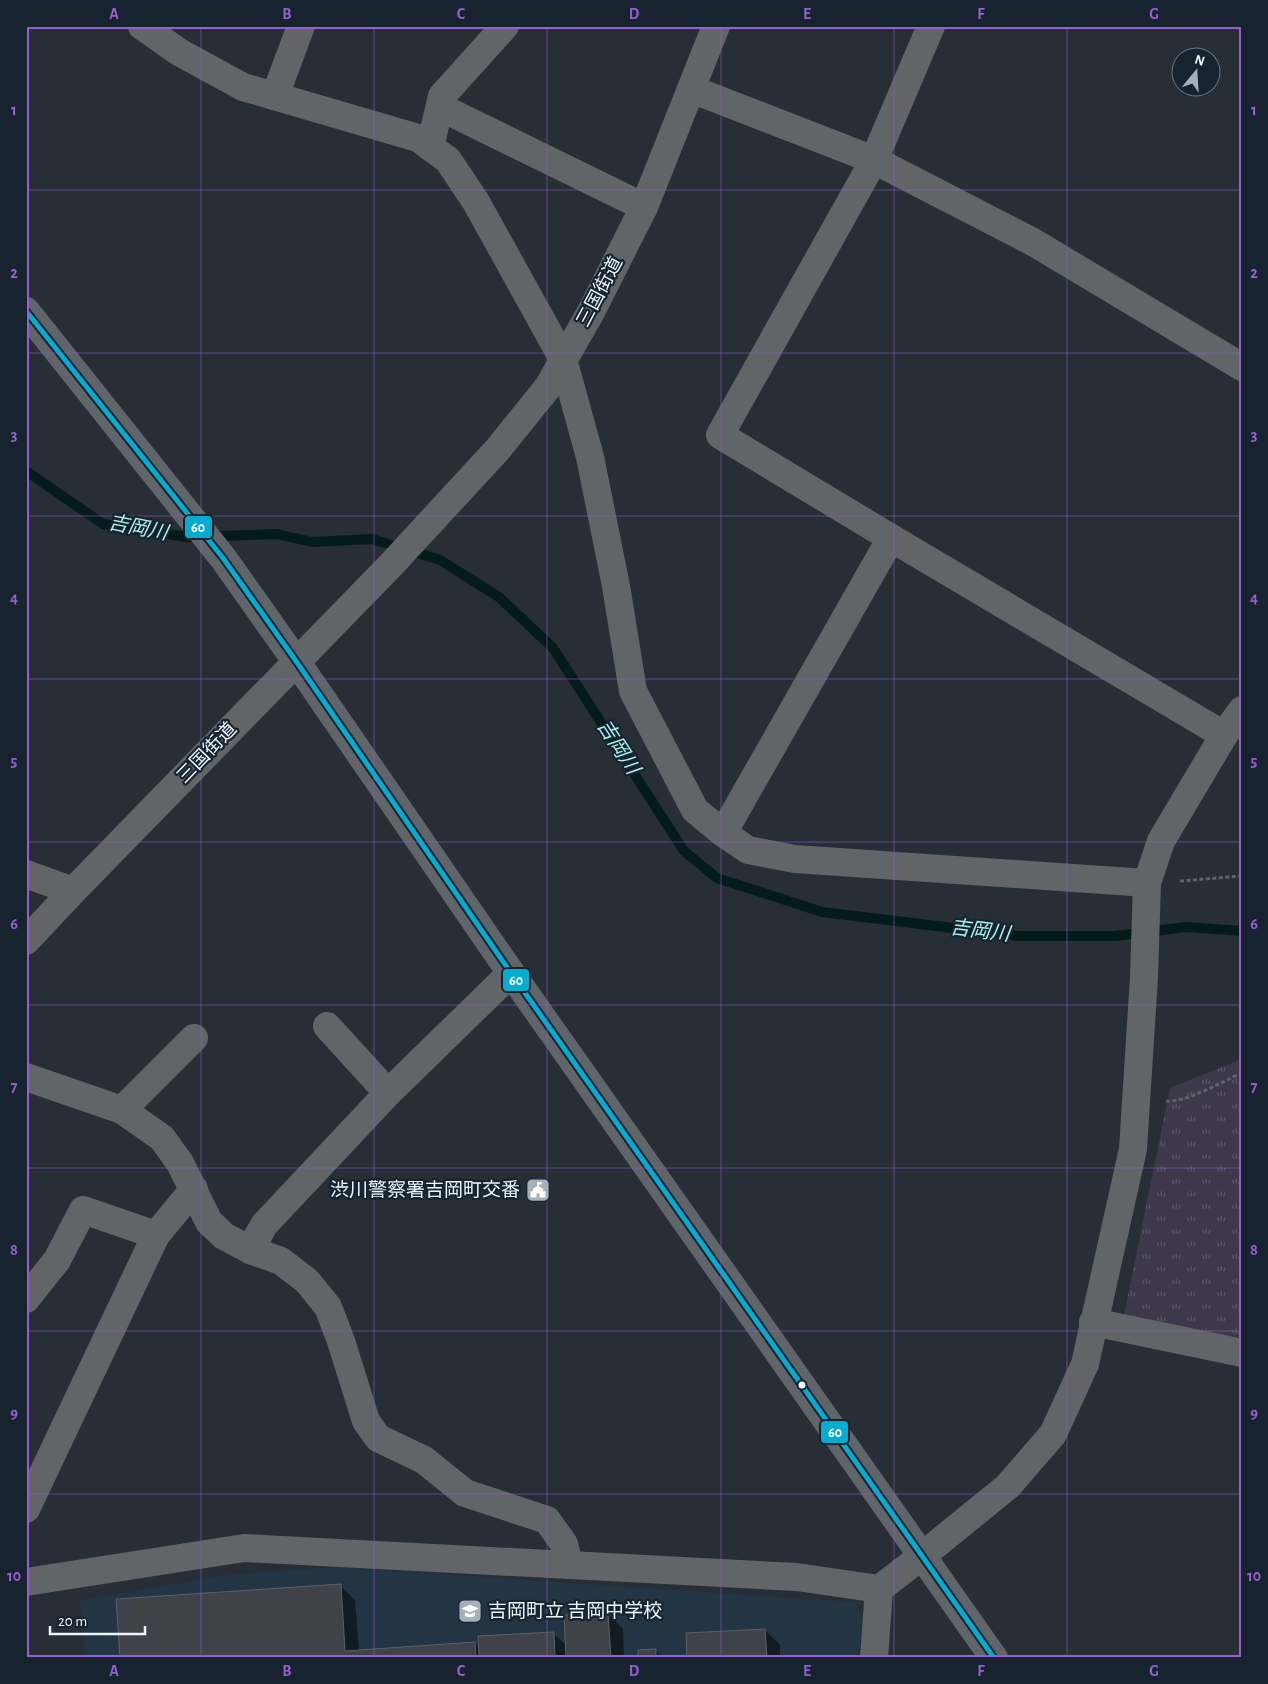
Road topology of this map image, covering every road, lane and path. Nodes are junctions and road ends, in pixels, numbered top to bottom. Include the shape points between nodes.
1 (142, 26) edge
2 (301, 26) edge
3 (505, 26) edge
4 (931, 26) edge
5 (713, 27) edge
6 (691, 89) junction
7 (275, 96) junction
8 (440, 107) junction
9 (430, 147) junction
10 (874, 160) junction
11 (644, 207) junction
12 (26, 311) edge
13 (563, 359) junction
14 (1242, 367) edge
15 (890, 538) junction
16 (296, 661) junction
17 (1242, 710) edge
18 (1224, 735) junction
19 (723, 833) junction
20 (26, 874) edge
21 (1242, 876) edge
22 (73, 891) junction
23 (1147, 891) junction
24 (26, 942) edge
25 (511, 973) junction
26 (327, 1026) dead end
27 (194, 1038) dead end
28 (1242, 1073) edge
29 (26, 1076) edge
30 (388, 1093) junction
31 (1159, 1100) dead end
32 (122, 1110) junction
33 (194, 1189) junction
34 (156, 1235) junction
35 (250, 1250) junction
36 (26, 1299) edge
37 (1093, 1322) junction
38 (1242, 1353) edge
39 (26, 1509) edge
40 (922, 1556) junction
41 (569, 1565) junction
42 (26, 1582) edge
43 (879, 1589) junction
44 (874, 1658) edge
45 (994, 1658) edge

1 - 7 street via 179,52 244,87
2 - 7 street
3 - 8 street via 442,96
4 - 10 street
5 - 6 street, 三国街道
6 - 10 street
6 - 11 street, 三国街道
7 - 9 street via 418,138
8 - 9 street
8 - 11 street
9 - 13 street via 448,160 476,202
10 - 14 street via 1033,242
10 - 15 street via 720,435
11 - 13 street, 三国街道 via 591,312
12 - 16 main road via 223,558
13 - 16 street, 三国街道 via 548,387 498,449 390,566
13 - 19 street via 590,457 633,691 695,810
15 - 18 street
15 - 19 street
16 - 22 street, 三国街道
16 - 25 main road
17 - 18 street
18 - 23 street via 1161,841
19 - 23 street via 748,850 795,859
20 - 22 street
21 - 23 path
22 - 24 street, 三国街道
23 - 37 street via 1133,1150
25 - 30 street
25 - 40 main road
26 - 30 street
27 - 32 street
28 - 31 path via 1193,1095 1171,1102
29 - 32 street
30 - 35 street via 264,1225
32 - 33 street via 162,1138
33 - 34 street
33 - 35 street via 209,1222 224,1236
34 - 36 street via 83,1210 57,1260
34 - 39 street
35 - 41 street via 281,1261 307,1281 328,1306 366,1421 378,1438 424,1460 465,1493 547,1520 564,1544
37 - 38 street
37 - 40 street via 1085,1364 1053,1434 1008,1486
40 - 43 street
40 - 45 main road
41 - 42 street via 244,1548
41 - 43 street via 797,1577
43 - 44 street

